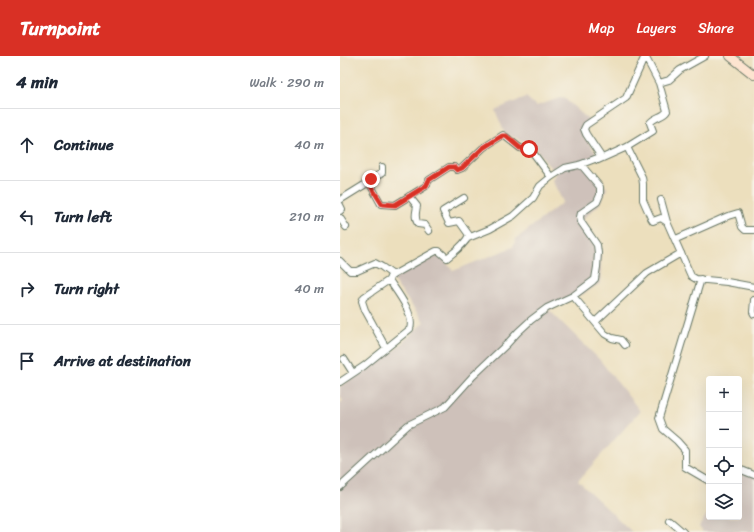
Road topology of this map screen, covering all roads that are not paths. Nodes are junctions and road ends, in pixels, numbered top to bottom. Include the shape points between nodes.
1 (645, 56) edge
2 (705, 56) edge
3 (730, 56) edge
4 (754, 75) edge
5 (659, 83) junction
6 (627, 147) junction
7 (581, 166) junction
8 (382, 167) dead end
9 (550, 177) junction
10 (368, 182) junction
11 (409, 196) junction
12 (464, 198) dead end
13 (340, 200) edge
14 (661, 200) dead end
15 (340, 205) edge
16 (340, 211) edge
17 (340, 218) edge
18 (667, 222) junction
19 (346, 227) dead end
20 (754, 230) edge
21 (429, 231) dead end
22 (468, 238) junction
23 (676, 239) junction
24 (681, 253) junction
25 (340, 262) edge
26 (391, 277) junction
27 (701, 279) junction
28 (754, 287) edge
29 (573, 296) junction
30 (754, 300) edge
31 (754, 314) edge
32 (595, 322) junction
33 (625, 345) dead end
34 (386, 348) junction
35 (344, 359) dead end
36 (353, 373) junction
37 (340, 382) edge
38 (742, 469) edge
39 (754, 475) edge
40 (706, 479) edge
41 (340, 487) edge
42 (669, 520) dead end
43 (683, 532) edge

1 - 5 street
1 - 7 street via 626,98 584,128 600,156
2 - 5 street
3 - 4 street
5 - 6 street via 668,111 650,123 653,132
6 - 7 street
6 - 18 street via 642,177 643,200 651,218 653,221 661,218
7 - 9 street via 565,168
7 - 29 street via 600,187 597,202 580,217 597,245 598,252 596,279
8 - 10 street via 382,174
9 - 11 street via 531,150 520,148 503,135 483,148 462,168 457,170 449,167
9 - 22 street via 530,201 513,216 490,230
10 - 11 street via 382,204 395,205
10 - 13 street
11 - 21 street via 417,206 416,222 425,225
12 - 22 street via 443,211 450,223 459,221 469,235
14 - 18 street
15 - 16 street
17 - 19 street
18 - 23 street
20 - 23 street via 745,230 738,213
22 - 26 street via 447,258 437,251
23 - 24 street
24 - 27 street via 691,276
24 - 32 street via 646,273
25 - 26 street via 350,271 375,263
26 - 34 street via 407,310 411,325 407,332
26 - 34 street via 362,301
27 - 28 street
27 - 40 street via 659,418 663,429 685,450 685,467
29 - 32 street
29 - 41 street via 547,308 531,320 445,407 408,425
30 - 31 street
32 - 33 street via 608,336 621,340
34 - 36 street
35 - 36 street
36 - 37 street
38 - 39 street
42 - 43 street

